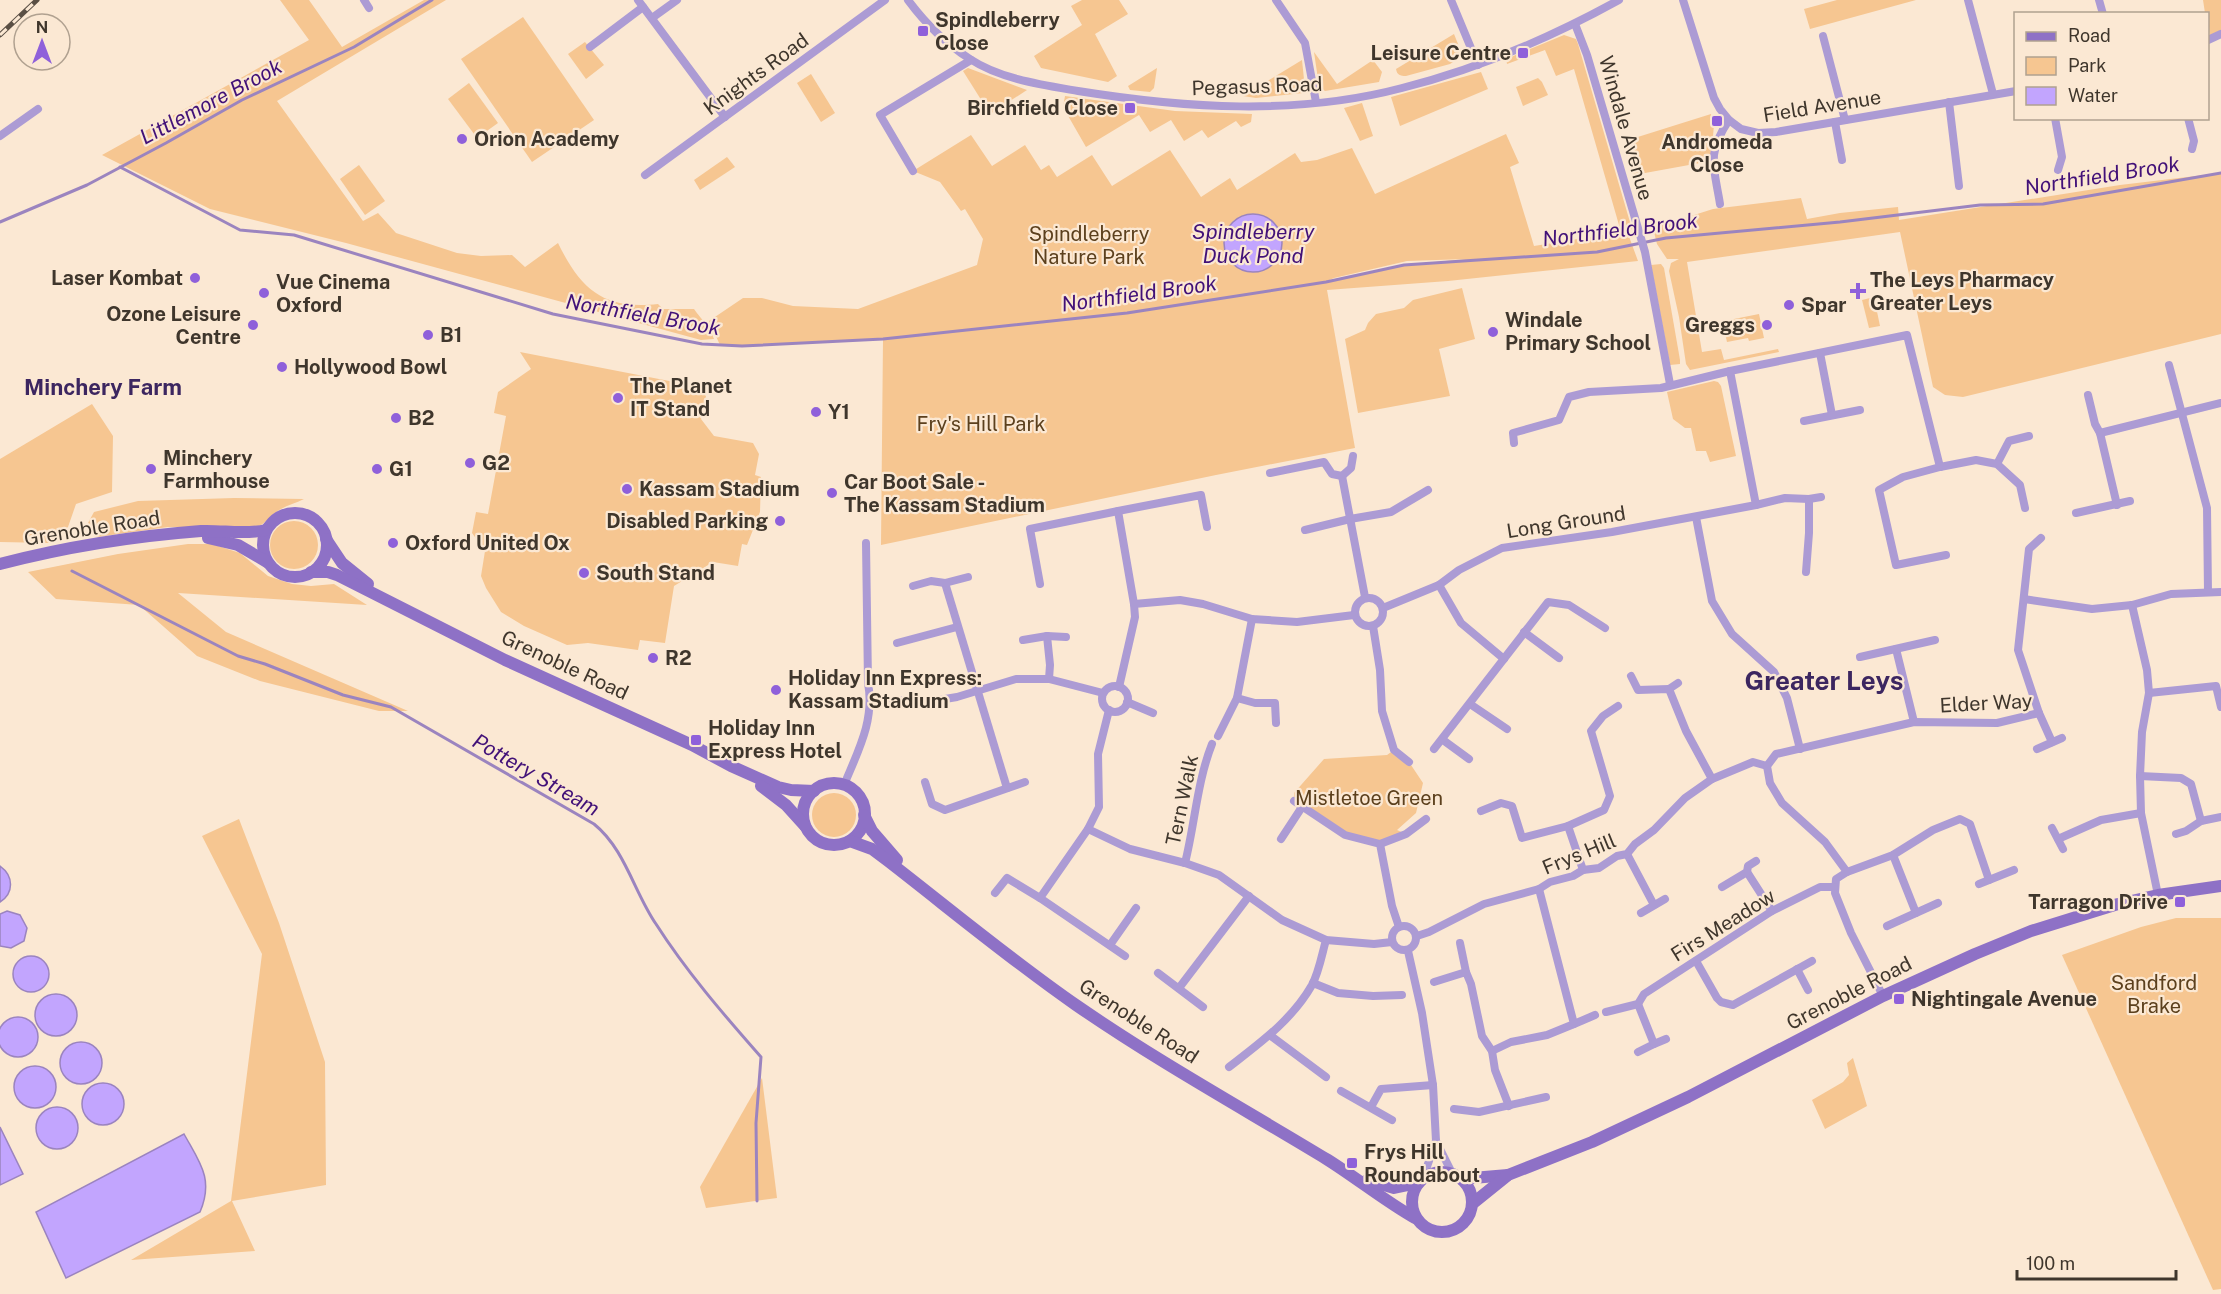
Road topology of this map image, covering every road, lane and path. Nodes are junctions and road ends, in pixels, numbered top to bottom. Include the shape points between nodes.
1 (677, 0) edge
2 (885, 0) edge
3 (908, 0) edge
4 (1276, 0) edge
5 (1451, 0) edge
6 (1619, 0) edge
7 (1683, 0) edge
8 (1968, 0) edge
9 (640, 3) edge
10 (652, 18) junction
11 (1575, 24) junction
12 (1823, 36) dead end
13 (590, 47) dead end
14 (971, 60) junction
15 (1478, 65) junction
16 (2014, 91) edge
17 (1993, 94) junction
18 (1316, 102) junction
19 (1949, 102) junction
20 (38, 110) dead end
21 (725, 117) junction
22 (1729, 120) junction
23 (1845, 120) junction
24 (2055, 120) edge
25 (2189, 120) edge
26 (1835, 122) junction
27 (0, 136) edge
28 (2192, 149) dead end
29 (1842, 160) dead end
30 (2058, 170) dead end
31 (914, 171) dead end
32 (645, 175) dead end
33 (1959, 186) dead end
34 (1720, 204) dead end
35 (1820, 353) junction
36 (2169, 365) dead end
37 (1730, 371) junction
38 (1670, 384) junction
39 (2088, 395) dead end
40 (2221, 403) edge
41 (1860, 410) dead end
42 (2183, 413) junction
43 (1832, 416) junction
44 (1804, 422) dead end
45 (2100, 433) junction
46 (2029, 436) dead end
47 (1514, 443) dead end
48 (1353, 456) dead end
49 (1997, 464) junction
50 (1940, 467) junction
51 (1270, 473) dead end
52 (1342, 476) junction
53 (1428, 490) dead end
54 (1821, 497) dead end
55 (1809, 499) junction
56 (2130, 501) dead end
57 (1756, 505) junction
58 (2116, 505) junction
59 (2025, 508) dead end
60 (1118, 512) junction
61 (2076, 513) dead end
62 (1696, 517) junction
63 (1350, 519) junction
64 (1208, 527) dead end
65 (266, 530) junction
66 (1305, 530) dead end
67 (179, 534) junction
68 (2042, 538) dead end
69 (326, 539) junction
70 (866, 543) dead end
71 (1946, 555) dead end
72 (4, 562) edge
73 (267, 562) junction
74 (311, 572) junction
75 (1806, 572) dead end
76 (968, 577) dead end
77 (945, 584) junction
78 (1040, 584) dead end
79 (1439, 585) junction
80 (913, 586) dead end
81 (2208, 592) junction
82 (2221, 592) edge
83 (384, 597) junction
84 (1365, 597) junction
85 (2024, 599) junction
86 (1134, 604) junction
87 (2132, 605) junction
88 (1383, 608) junction
89 (1354, 615) junction
90 (1252, 619) junction
91 (1373, 626) junction
92 (957, 627) junction
93 (1605, 628) dead end
94 (1524, 632) junction
95 (1047, 636) junction
96 (1066, 637) dead end
97 (1023, 640) dead end
98 (1935, 640) dead end
99 (897, 643) dead end
100 (1896, 649) junction
101 (1860, 657) dead end
102 (1558, 658) dead end
103 (1504, 659) junction
104 (1631, 676) dead end
105 (1049, 679) junction
106 (1678, 683) dead end
107 (1119, 687) junction
108 (1669, 689) junction
109 (978, 691) junction
110 (1103, 693) junction
111 (2149, 693) junction
112 (1237, 698) junction
113 (871, 700) junction
114 (1127, 702) junction
115 (1470, 704) junction
116 (1618, 705) dead end
117 (2221, 707) edge
118 (1109, 710) junction
119 (1153, 713) dead end
120 (2039, 713) junction
121 (1914, 722) junction
122 (1276, 723) dead end
123 (1507, 729) dead end
124 (1218, 736) dead end
125 (2062, 738) dead end
126 (1443, 740) junction
127 (2052, 742) junction
128 (1212, 744) dead end
129 (1434, 749) dead end
130 (1800, 749) junction
131 (2037, 749) dead end
132 (1469, 759) dead end
133 (1409, 762) dead end
134 (731, 766) junction
135 (1767, 766) junction
136 (2140, 776) junction
137 (1712, 779) junction
138 (925, 782) dead end
139 (1025, 782) dead end
140 (844, 785) junction
141 (1007, 788) junction
142 (814, 791) junction
143 (1294, 801) dead end
144 (1302, 807) junction
145 (1482, 811) dead end
146 (2141, 813) junction
147 (864, 815) junction
148 (2221, 817) edge
149 (1426, 819) dead end
150 (2201, 820) junction
151 (1568, 826) junction
152 (806, 827) junction
153 (2052, 828) dead end
154 (1088, 829) junction
155 (2176, 834) dead end
156 (1281, 839) dead end
157 (2058, 839) junction
158 (850, 841) junction
159 (1380, 844) junction
160 (2063, 849) dead end
161 (1628, 854) junction
162 (1893, 855) junction
163 (1756, 861) dead end
164 (1185, 863) junction
165 (1582, 870) junction
166 (2014, 870) dead end
167 (1747, 872) junction
168 (1847, 872) junction
169 (1989, 879) junction
170 (1979, 884) dead end
171 (920, 886) junction
172 (2221, 886) edge
173 (1722, 887) dead end
174 (1834, 887) junction
175 (1539, 889) junction
176 (995, 893) dead end
177 (2158, 895) junction
178 (1249, 896) junction
179 (1040, 898) junction
180 (1665, 899) dead end
181 (1938, 903) dead end
182 (1654, 905) junction
183 (1136, 908) dead end
184 (1772, 911) junction
185 (1641, 913) dead end
186 (1916, 913) junction
187 (1887, 926) dead end
188 (1399, 927) junction
189 (1417, 936) junction
190 (1326, 940) junction
191 (1392, 942) junction
192 (1460, 943) dead end
193 (1110, 945) junction
194 (1408, 951) junction
195 (1125, 956) dead end
196 (1696, 961) junction
197 (1812, 961) dead end
198 (1797, 969) junction
199 (1466, 972) junction
200 (1158, 973) dead end
201 (1434, 982) dead end
202 (1313, 983) junction
203 (1179, 988) junction
204 (1808, 990) dead end
205 (1402, 995) dead end
206 (1883, 996) junction
207 (1638, 1004) junction
208 (1203, 1007) dead end
209 (1606, 1012) dead end
210 (1595, 1015) dead end
211 (1574, 1024) junction
212 (1271, 1036) junction
213 (1666, 1039) dead end
214 (1654, 1044) junction
215 (1492, 1051) junction
216 (1638, 1052) dead end
217 (1228, 1067) dead end
218 (1326, 1077) dead end
219 (1432, 1085) junction
220 (1341, 1091) dead end
221 (1546, 1097) dead end
222 (1509, 1106) junction
223 (1371, 1107) junction
224 (1454, 1109) dead end
225 (1392, 1120) dead end
226 (1436, 1141) junction
227 (1350, 1173) junction
228 (1508, 1175) junction
229 (1457, 1176) junction
230 (1420, 1180) junction
231 (1472, 1204) junction
232 (1415, 1218) junction

1 - 10 street
2 - 21 street, Knights Road
3 - 14 street, Pegasus Road via 924,22
4 - 18 street via 1305,43
5 - 15 street
6 - 11 street, Pegasus Road
7 - 22 street via 1714,98
8 - 17 street
9 - 10 street
9 - 13 street
10 - 21 street
11 - 15 street, Pegasus Road
11 - 38 street, Windale Avenue via 1644,249
12 - 23 street
14 - 18 street, Pegasus Road via 997,72 1049,86 1159,103 1230,107
14 - 31 street via 880,115
15 - 18 street, Pegasus Road via 1400,89
16 - 17 street, Field Avenue
17 - 19 street, Field Avenue
19 - 23 street, Field Avenue
19 - 33 street
20 - 27 street
21 - 32 street, Knights Road
22 - 26 street, Field Avenue via 1741,129 1758,133
22 - 34 street via 1714,150
23 - 26 street, Field Avenue
24 - 30 street via 2062,158
25 - 28 street
26 - 29 street
35 - 37 street
35 - 43 street
35 - 50 street via 1907,335
36 - 42 street
37 - 38 street
37 - 57 street
38 - 47 street via 1569,397 1559,420 1513,433
39 - 45 street
40 - 42 street
41 - 43 street
42 - 45 street
42 - 81 street via 2207,508
43 - 44 street
45 - 58 street
46 - 49 street via 2009,441
48 - 52 street via 1350,468
49 - 50 street via 1976,460
49 - 59 street via 2020,484
50 - 71 street via 1904,477 1879,490 1896,565
51 - 52 street via 1324,462 1332,474
52 - 63 street
53 - 63 street via 1391,512
54 - 55 street
55 - 57 street via 1785,498
55 - 75 street
56 - 58 street
57 - 62 street
58 - 61 street
60 - 64 street via 1201,495
60 - 78 street via 1030,529
60 - 86 street
62 - 79 street, Long Ground via 1502,548
62 - 130 street via 1712,601 1732,634 1774,672 1787,698
63 - 66 street
63 - 84 street
65 - 67 street, Grenoble Road via 250,534
65 - 69 street via 281,517 300,514 320,524
65 - 73 street via 263,549
67 - 72 street, Grenoble Road
67 - 73 street, Grenoble Road via 238,545
68 - 85 street via 2029,549
69 - 74 street via 323,560
69 - 83 street, Grenoble Road via 342,563
70 - 113 street
73 - 74 street via 291,576
74 - 83 street, Grenoble Road via 337,575
76 - 77 street
77 - 80 street
77 - 92 street
79 - 88 street, Long Ground
79 - 103 street via 1461,623
81 - 82 street
81 - 87 street via 2171,594
83 - 134 street, Grenoble Road via 505,660
84 - 88 street via 1375,598
84 - 89 street via 1356,605
85 - 87 street via 2092,609
85 - 120 street via 2018,650
86 - 90 street via 1180,600
86 - 107 street via 1135,617
87 - 111 street
88 - 91 street via 1382,618
89 - 90 street via 1297,622
89 - 91 street via 1363,625
90 - 112 street, Tern Walk
91 - 133 street via 1382,711 1394,750
92 - 99 street
92 - 109 street
93 - 94 street via 1569,605 1546,601
94 - 102 street
94 - 103 street
95 - 96 street
95 - 97 street
95 - 105 street
98 - 100 street
100 - 101 street
100 - 121 street
103 - 115 street
104 - 108 street via 1638,690
105 - 109 street via 1016,679
105 - 110 street
106 - 108 street
107 - 110 street
107 - 114 street via 1126,693
108 - 137 street
109 - 113 street via 933,700
109 - 141 street
110 - 118 street via 1103,703
111 - 117 street via 2217,686
111 - 136 street
112 - 122 street via 1275,702
112 - 124 street, Tern Walk
113 - 140 street via 867,731
114 - 118 street via 1119,711
114 - 119 street
115 - 123 street
115 - 126 street
116 - 151 street via 1591,731 1610,796 1604,810
118 - 154 street via 1098,754 1099,807
120 - 121 street, Elder Way via 1997,723
120 - 127 street, Elder Way
121 - 130 street, Elder Way
125 - 127 street
126 - 129 street
126 - 132 street
127 - 131 street
128 - 164 street, Tern Walk via 1198,792
130 - 135 street via 1776,754
134 - 142 street, Grenoble Road via 778,787
134 - 152 street, Grenoble Road via 774,794
135 - 137 street, Frys Hill via 1753,762
135 - 168 street via 1770,783 1782,803 1825,842
136 - 146 street
136 - 150 street via 2181,778 2191,784
137 - 161 street, Frys Hill via 1685,798
138 - 141 street via 932,804 945,810
139 - 141 street
140 - 142 street via 827,784
140 - 147 street via 860,798
142 - 152 street via 805,804
143 - 144 street
144 - 156 street
144 - 159 street via 1345,835
145 - 151 street via 1501,804 1512,806 1522,837
146 - 157 street via 2101,820
146 - 177 street
147 - 158 street via 862,828
147 - 171 street, Grenoble Road via 872,831
148 - 150 street
149 - 159 street via 1406,834
150 - 155 street
151 - 165 street
152 - 158 street via 824,844
153 - 157 street
154 - 164 street via 1130,849
154 - 179 street
157 - 160 street
158 - 171 street, Grenoble Road via 872,849
159 - 188 street
161 - 165 street, Frys Hill via 1599,868
161 - 182 street
162 - 168 street
162 - 169 street via 1933,830 1960,819 1970,824
162 - 186 street
163 - 167 street via 1748,866
164 - 178 street via 1219,874
165 - 175 street, Frys Hill
166 - 169 street
167 - 173 street
167 - 184 street
168 - 174 street via 1836,879
169 - 170 street
171 - 227 street, Grenoble Road via 1078,1006
172 - 177 street, Grenoble Road
174 - 184 street, Firs Meadow via 1820,887
174 - 206 street via 1851,933
175 - 189 street, Frys Hill via 1484,904
175 - 211 street
176 - 179 street via 1007,878
177 - 206 street, Grenoble Road via 2031,931
178 - 190 street via 1282,920
178 - 203 street
179 - 193 street
180 - 182 street
181 - 186 street
182 - 185 street
183 - 193 street
184 - 196 street, Firs Meadow
186 - 187 street
188 - 189 street via 1409,927
188 - 191 street
189 - 194 street via 1416,944
190 - 191 street
190 - 202 street
191 - 194 street via 1399,950
192 - 199 street
193 - 195 street
194 - 219 street
196 - 198 street via 1717,998 1733,1005
196 - 207 street, Firs Meadow via 1644,994
197 - 198 street
198 - 204 street
199 - 201 street
199 - 215 street via 1482,1036
200 - 203 street
202 - 205 street via 1338,993
202 - 212 street
203 - 208 street
206 - 228 street, Grenoble Road via 1677,1102 1592,1142
207 - 209 street, Firs Meadow
207 - 214 street
210 - 211 street
211 - 215 street
212 - 217 street
212 - 218 street
213 - 214 street
214 - 216 street
215 - 222 street
219 - 223 street via 1381,1089
219 - 226 street
220 - 223 street
221 - 222 street
222 - 224 street via 1479,1112
223 - 225 street
226 - 229 street
226 - 230 street
227 - 230 street, Grenoble Road via 1394,1188
227 - 232 street, Grenoble Road
228 - 229 street, Grenoble Road
228 - 231 street, Grenoble Road
229 - 230 street via 1441,1171
229 - 231 street via 1468,1187
230 - 232 street via 1411,1202
231 - 232 street via 1465,1222 1446,1233 1433,1232

